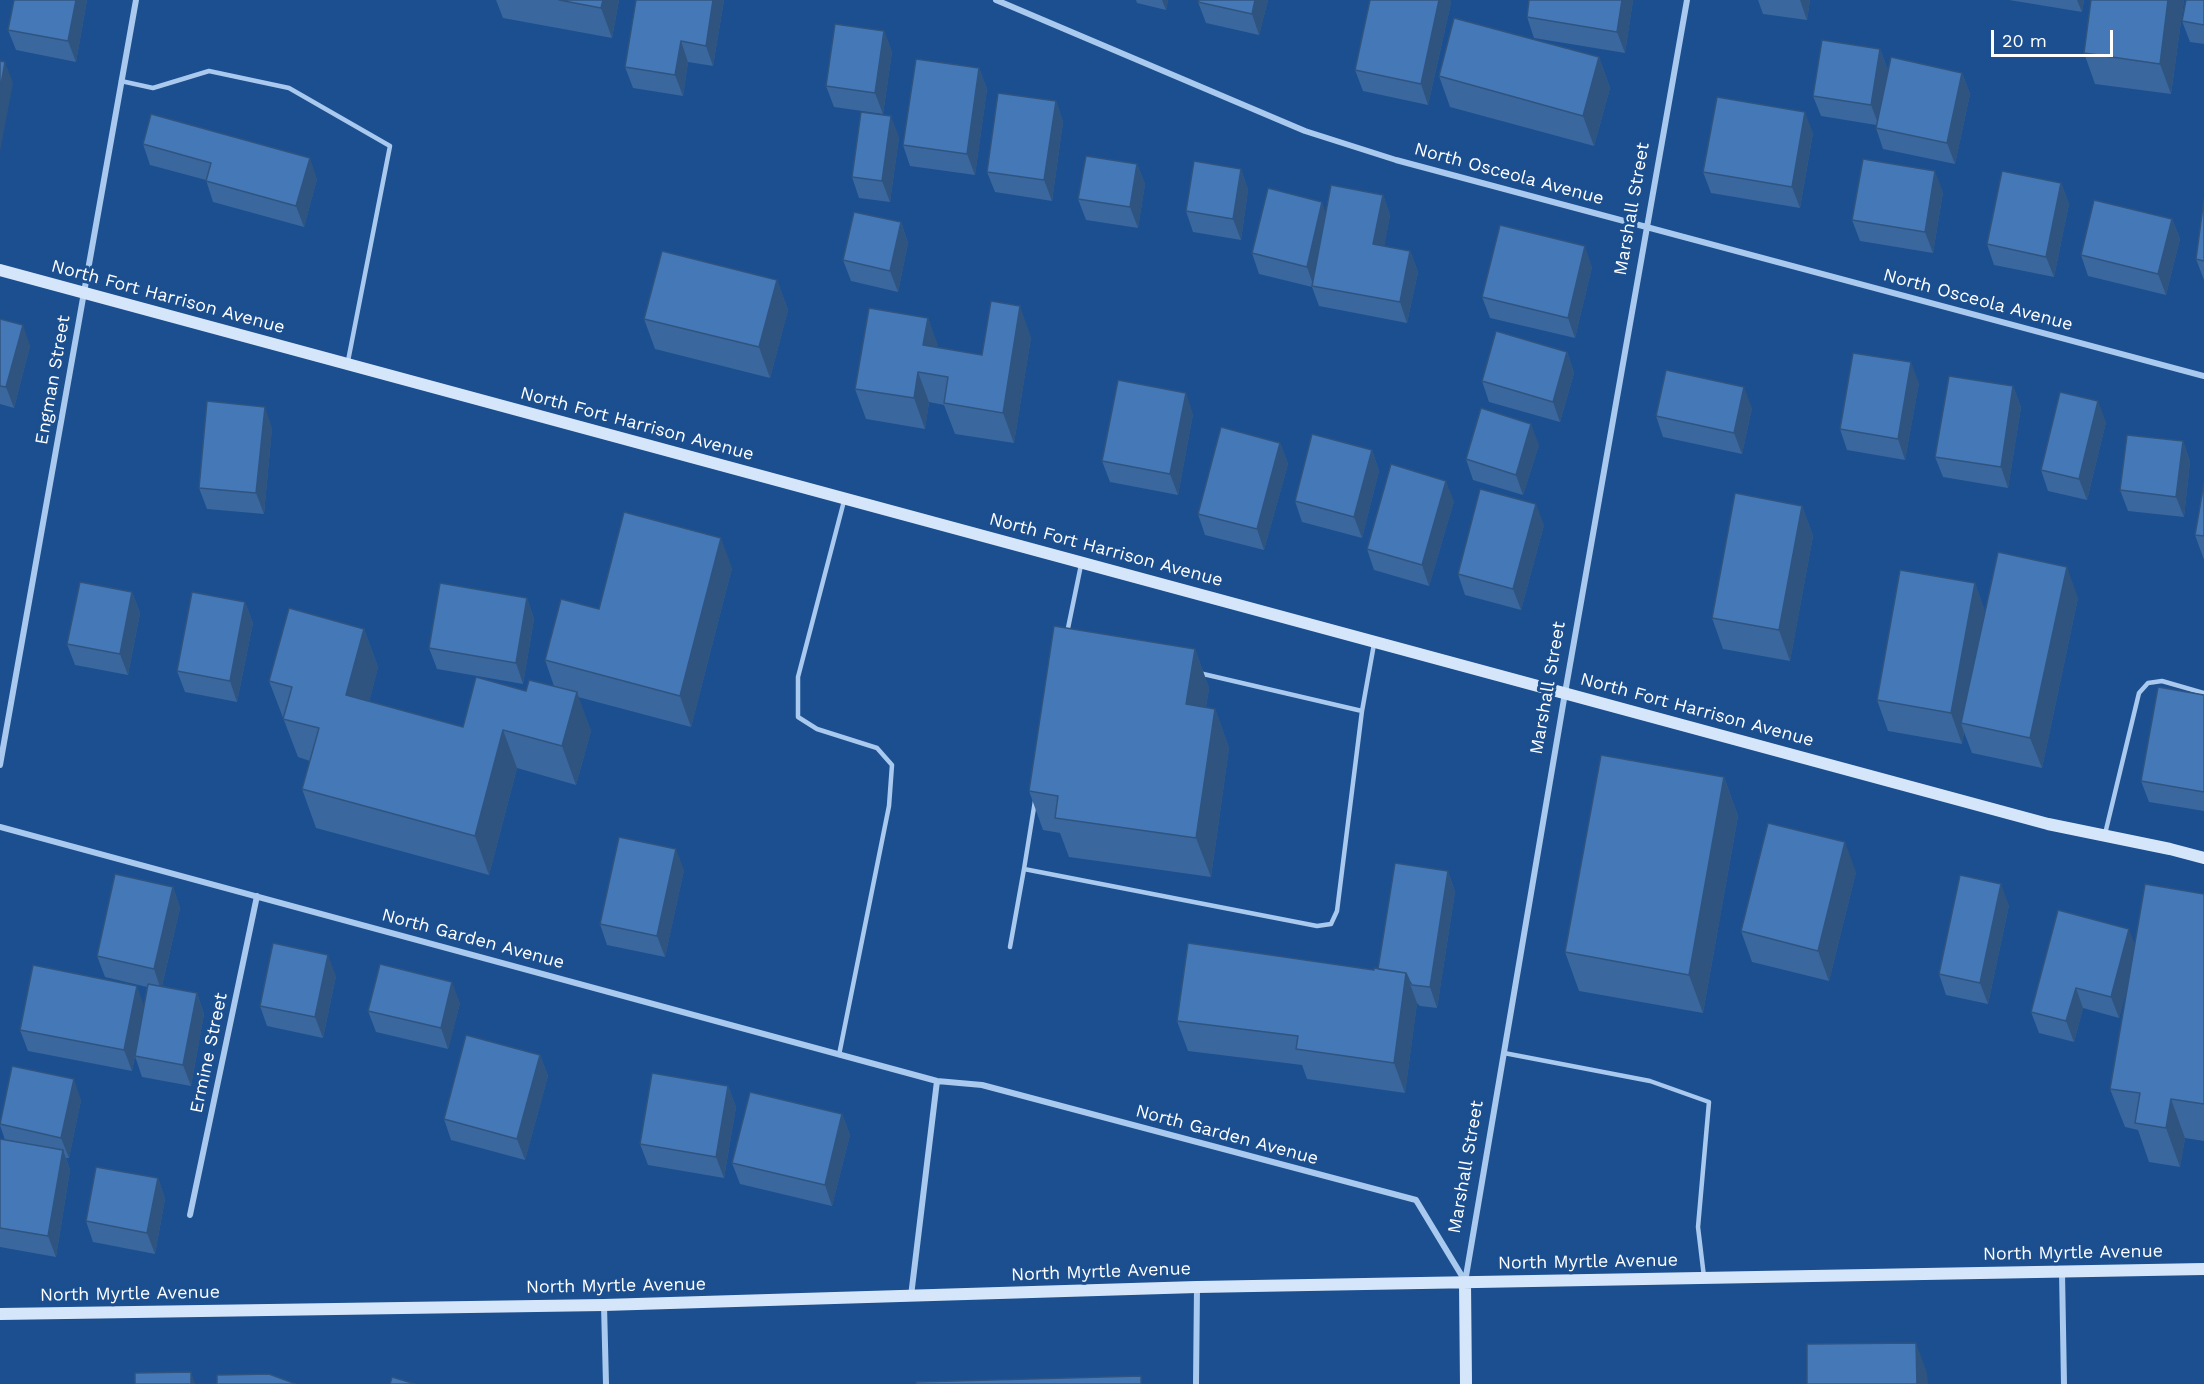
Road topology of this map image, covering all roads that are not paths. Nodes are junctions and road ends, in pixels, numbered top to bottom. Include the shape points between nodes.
1 (136, 0) edge
2 (996, 0) edge
3 (1687, 0) edge
4 (121, 81) junction
5 (1647, 226) junction
6 (0, 270) edge
7 (84, 293) junction
8 (347, 364) junction
9 (2204, 376) edge
10 (844, 498) junction
11 (1081, 562) junction
12 (1065, 642) edge
13 (1374, 642) junction
14 (1193, 672) edge
15 (1564, 693) junction
16 (2204, 693) edge
17 (1362, 711) junction
18 (0, 765) edge
19 (1036, 792) edge
20 (0, 827) edge
21 (2105, 836) junction
22 (2204, 858) edge
23 (1024, 869) junction
24 (257, 896) junction
25 (1010, 947) dead end
26 (1504, 1053) junction
27 (839, 1055) junction
28 (937, 1081) junction
29 (190, 1215) dead end
30 (2204, 1269) edge
31 (2062, 1271) junction
32 (1704, 1278) junction
33 (1465, 1282) junction
34 (1197, 1287) junction
35 (911, 1296) junction
36 (604, 1305) junction
37 (0, 1314) edge
38 (606, 1384) edge
39 (1196, 1384) edge
40 (1466, 1384) edge
41 (2064, 1384) edge

1 - 4 street, Engman Street
2 - 5 street, North Osceola Avenue via 1305,131 1396,160
3 - 5 street, Marshall Street
4 - 7 street, Engman Street
4 - 8 lane via 153,88 209,71 289,88 390,146
5 - 9 street, North Osceola Avenue
5 - 15 street, Marshall Street
6 - 7 main road, North Fort Harrison Avenue
7 - 8 main road, North Fort Harrison Avenue
7 - 18 street, Engman Street
8 - 10 main road, North Fort Harrison Avenue
10 - 11 main road, North Fort Harrison Avenue
10 - 27 lane via 798,677 798,717 817,729 877,748 892,765 889,806
11 - 12 lane
11 - 13 main road, North Fort Harrison Avenue
13 - 15 main road, North Fort Harrison Avenue
13 - 17 lane
14 - 17 lane
15 - 21 main road, North Fort Harrison Avenue
15 - 26 street, Marshall Street
16 - 21 lane via 2162,681 2148,682 2139,693
17 - 23 lane via 1337,911 1331,924 1317,926
19 - 23 lane
20 - 24 street, North Garden Avenue
21 - 22 main road, North Fort Harrison Avenue
23 - 25 lane
24 - 27 street, North Garden Avenue
24 - 29 street, Ermine Street
26 - 32 lane via 1650,1081 1709,1102 1698,1227
26 - 33 street, Marshall Street
27 - 28 street, North Garden Avenue
28 - 33 street, North Garden Avenue via 982,1085 1416,1200
28 - 35 street
30 - 31 main road, North Myrtle Avenue
31 - 32 main road, North Myrtle Avenue
31 - 41 street
32 - 33 main road, North Myrtle Avenue
33 - 34 main road, North Myrtle Avenue
33 - 40 main road, Marshall Street
34 - 35 main road, North Myrtle Avenue
34 - 39 street
35 - 36 main road, North Myrtle Avenue
36 - 37 main road, North Myrtle Avenue
36 - 38 street

